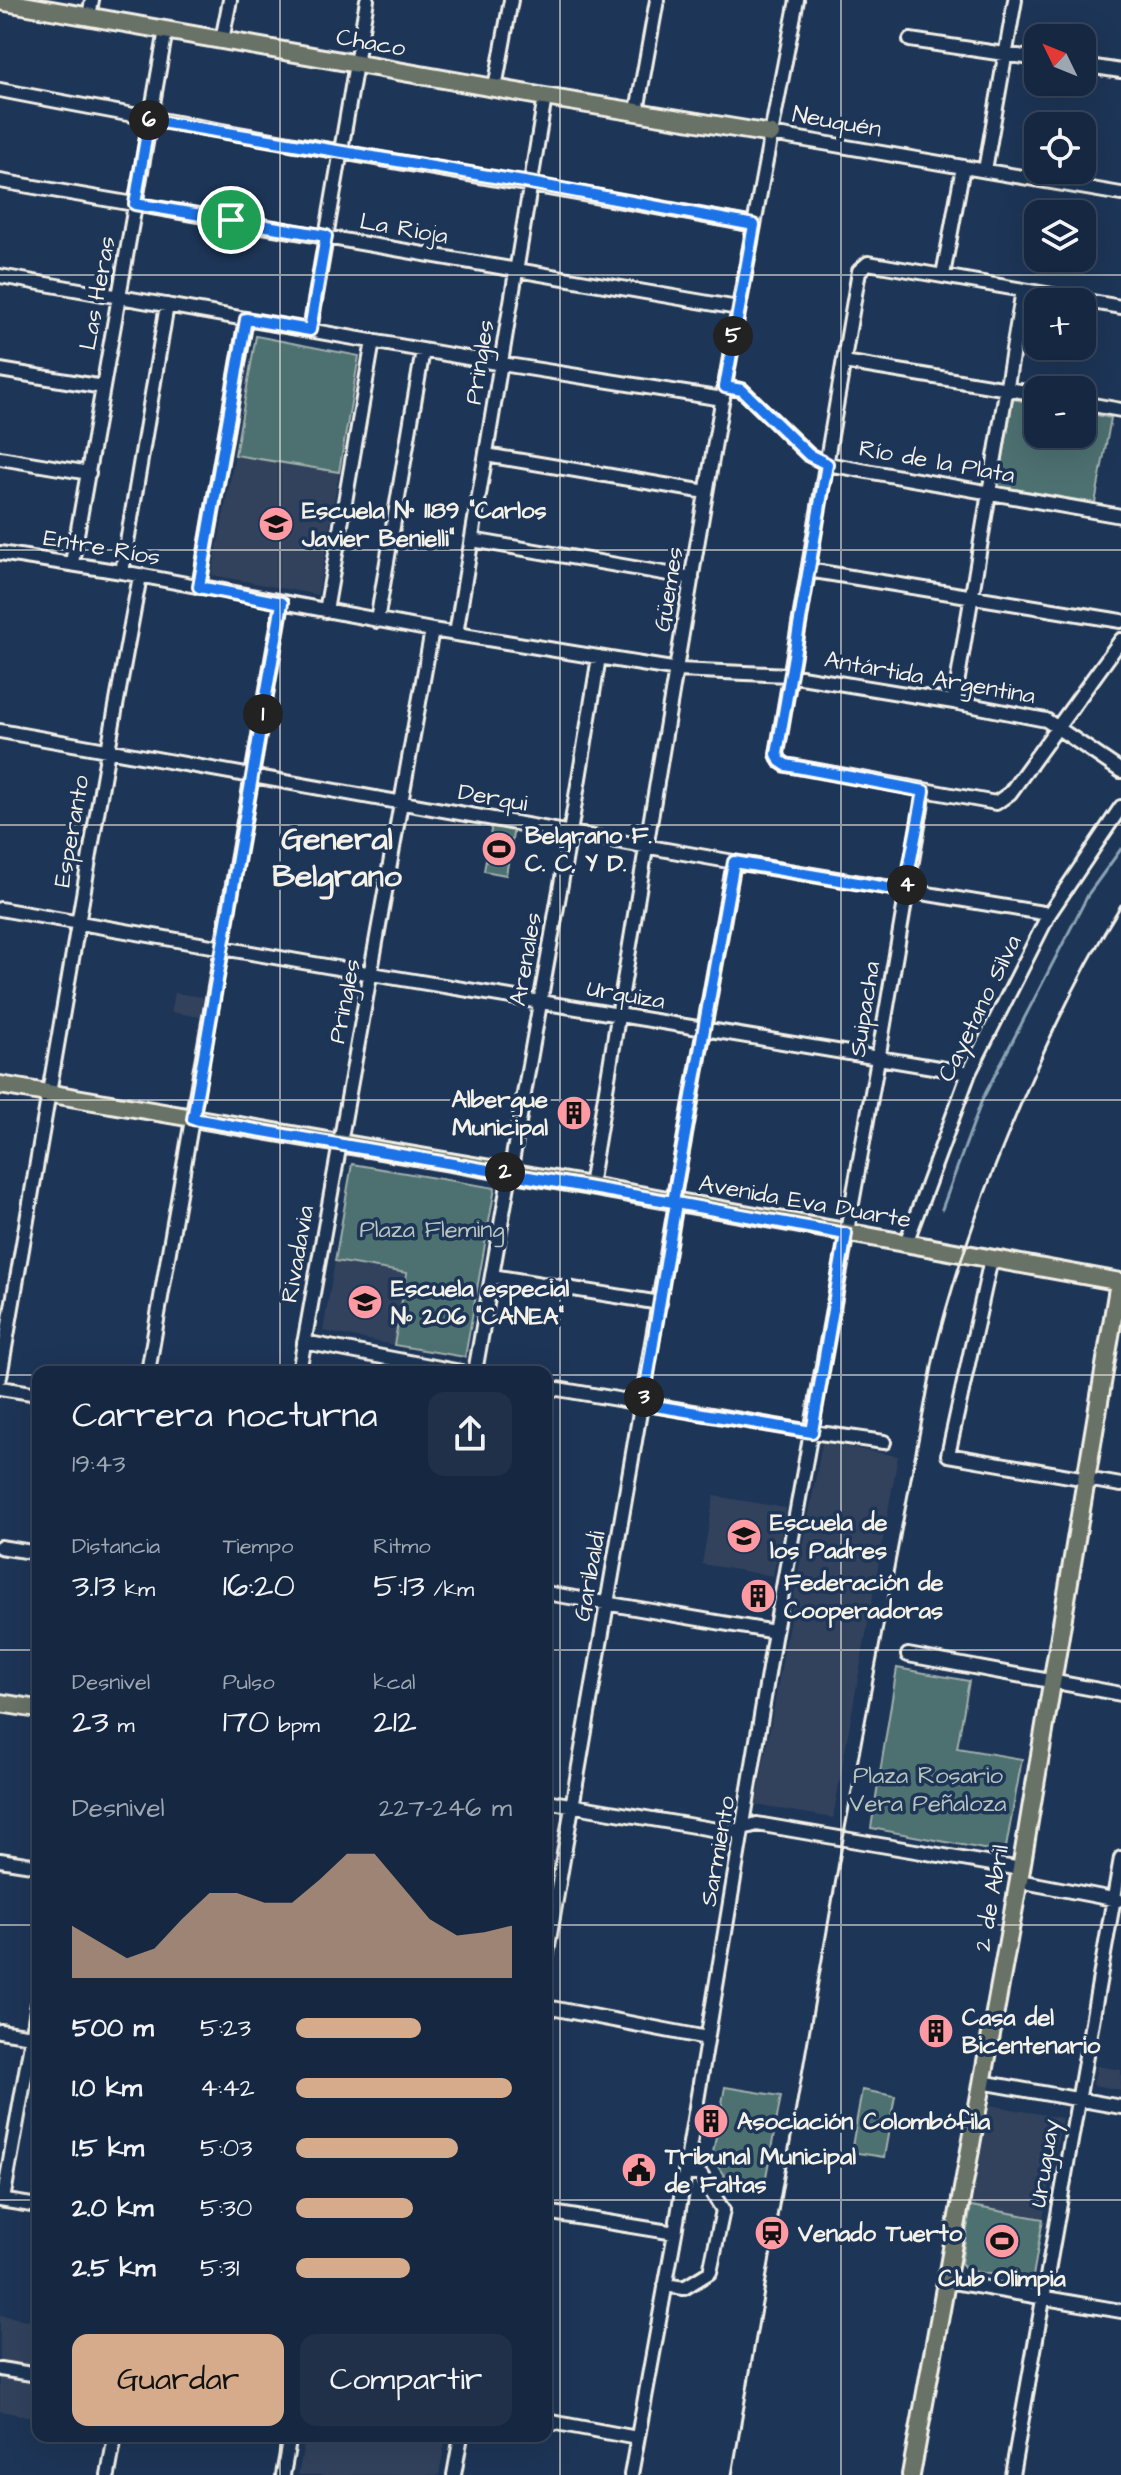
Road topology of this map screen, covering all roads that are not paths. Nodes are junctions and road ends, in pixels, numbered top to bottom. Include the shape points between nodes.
1 (230, 0) edge
2 (367, 0) edge
3 (511, 0) edge
4 (657, 0) edge
5 (797, 0) edge
6 (1015, 0) edge
7 (0, 1) edge
8 (91, 8) edge
9 (166, 30) junction
10 (222, 40) junction
11 (910, 40) dead end
12 (1007, 55) junction
13 (1024, 57) edge
14 (356, 64) junction
15 (1096, 67) edge
16 (1121, 71) edge
17 (495, 88) junction
18 (0, 90) edge
19 (545, 97) junction
20 (637, 111) junction
21 (149, 120) junction
22 (771, 134) junction
23 (341, 153) junction
24 (963, 167) junction
25 (985, 170) junction
26 (0, 181) edge
27 (530, 183) junction
28 (1121, 194) edge
29 (135, 204) junction
30 (754, 225) junction
31 (326, 236) junction
32 (516, 271) junction
33 (943, 275) junction
34 (0, 276) edge
35 (1023, 290) junction
36 (120, 297) junction
37 (167, 305) junction
38 (1121, 307) edge
39 (738, 308) junction
40 (246, 319) junction
41 (310, 330) junction
42 (373, 341) junction
43 (423, 350) junction
44 (844, 362) junction
45 (502, 364) junction
46 (0, 370) edge
47 (103, 387) junction
48 (1007, 388) junction
49 (1024, 391) edge
50 (724, 393) junction
51 (1096, 406) edge
52 (1121, 410) edge
53 (486, 455) junction
54 (0, 458) edge
55 (827, 464) junction
56 (89, 473) junction
57 (706, 492) junction
58 (989, 493) junction
59 (1121, 516) edge
60 (472, 540) junction
61 (0, 553) edge
62 (72, 563) junction
63 (808, 570) junction
64 (122, 572) junction
65 (140, 576) junction
66 (692, 578) junction
67 (199, 587) junction
68 (972, 596) junction
69 (282, 603) junction
70 (326, 611) junction
71 (377, 621) junction
72 (1121, 621) edge
73 (432, 630) junction
74 (456, 634) junction
75 (1121, 640) edge
76 (599, 657) junction
77 (678, 670) junction
78 (789, 675) junction
79 (954, 702) junction
80 (1059, 728) junction
81 (0, 731) edge
82 (108, 750) junction
83 (1121, 771) edge
84 (252, 776) junction
85 (924, 791) junction
86 (402, 803) junction
87 (1121, 807) edge
88 (570, 833) junction
89 (648, 847) junction
90 (734, 862) junction
91 (905, 891) junction
92 (0, 909) edge
93 (1049, 914) junction
94 (78, 922) junction
95 (223, 948) junction
96 (372, 974) junction
97 (540, 1002) junction
98 (619, 1014) junction
99 (704, 1029) junction
100 (878, 1059) junction
101 (969, 1073) junction
102 (0, 1085) edge
103 (50, 1094) junction
104 (193, 1119) junction
105 (339, 1144) junction
106 (510, 1173) junction
107 (590, 1186) junction
108 (675, 1203) junction
109 (846, 1234) junction
110 (906, 1243) junction
111 (991, 1259) junction
112 (492, 1276) junction
113 (1120, 1278) edge
114 (660, 1303) junction
115 (304, 1342) junction
116 (149, 1366) edge
117 (300, 1366) edge
118 (430, 1366) edge
119 (476, 1366) edge
120 (0, 1377) edge
121 (0, 1388) edge
122 (552, 1388) edge
123 (32, 1393) edge
124 (643, 1404) junction
125 (812, 1432) junction
126 (884, 1442) dead end
127 (1087, 1480) junction
128 (1121, 1485) edge
129 (0, 1547) edge
130 (32, 1552) edge
131 (552, 1594) edge
132 (606, 1603) junction
133 (775, 1632) junction
134 (908, 1655) dead end
135 (1052, 1681) junction
136 (1121, 1694) edge
137 (0, 1703) edge
138 (32, 1708) edge
139 (552, 1802) edge
140 (572, 1805) junction
141 (743, 1829) junction
142 (1121, 1858) edge
143 (0, 1860) edge
144 (32, 1865) edge
145 (1020, 1875) junction
146 (1117, 1899) edge
147 (552, 1923) edge
148 (552, 2008) edge
149 (0, 2031) edge
150 (32, 2036) edge
151 (707, 2038) junction
152 (32, 2051) edge
153 (981, 2082) junction
154 (1077, 2100) junction
155 (1121, 2107) edge
156 (685, 2172) junction
157 (1, 2200) edge
158 (32, 2205) edge
159 (552, 2213) edge
160 (675, 2233) junction
161 (947, 2281) junction
162 (665, 2285) junction
163 (1044, 2298) junction
164 (1121, 2311) edge
165 (0, 2369) edge
166 (32, 2374) edge
167 (552, 2422) edge
168 (637, 2438) junction
169 (114, 2442) edge
170 (289, 2442) edge
171 (460, 2442) edge
172 (108, 2475) edge
173 (283, 2475) edge
174 (454, 2475) edge
175 (631, 2475) edge
176 (911, 2475) edge
177 (1012, 2475) edge

1 - 10 street
2 - 14 street
3 - 17 street
4 - 20 street
5 - 22 street, Güemes
6 - 12 street
7 - 8 main road, Chaco
8 - 9 main road, Chaco
9 - 10 main road, Chaco
9 - 21 street, Las Heras
10 - 14 main road, Chaco
11 - 12 street
12 - 13 street
12 - 25 street
14 - 17 main road, Chaco
14 - 23 street
15 - 16 street
17 - 19 main road, Chaco
18 - 21 street
19 - 20 main road, Neuquén
19 - 27 street, Pringles
20 - 22 main road, Neuquén
21 - 23 street
21 - 29 street, Las Heras
22 - 24 street, Neuquén
22 - 30 street, Güemes
23 - 27 street
23 - 31 street
24 - 25 street, Neuquén
24 - 33 street
25 - 28 street, Neuquén
26 - 29 street, La Rioja
27 - 30 street
27 - 32 street, Pringles
29 - 31 street, La Rioja
29 - 36 street, Las Heras
30 - 39 street, Güemes
31 - 32 street, La Rioja
31 - 41 street
32 - 39 street, La Rioja
32 - 45 street, Pringles
33 - 35 street
33 - 44 street via 868,263 859,271
34 - 36 street, Río de la Plata
35 - 38 street
35 - 48 street
36 - 37 street, Río de la Plata
36 - 47 street, Las Heras
37 - 40 street, Río de la Plata
37 - 64 street
39 - 50 street, Güemes
40 - 41 street, Río de la Plata
40 - 67 street
41 - 42 street, Río de la Plata
42 - 43 street, Río de la Plata
42 - 70 street
43 - 45 street, Río de la Plata
43 - 71 street
44 - 48 street
44 - 55 street
45 - 50 street, Río de la Plata
45 - 53 street, Pringles
46 - 47 street
47 - 56 street, Las Heras
48 - 49 street
48 - 58 street
50 - 55 street, Río de la Plata via 742,390 809,455
50 - 57 street, Güemes
51 - 52 street
53 - 57 street
53 - 60 street, Pringles
54 - 56 street
55 - 58 street, Río de la Plata
55 - 63 street
56 - 62 street, Las Heras
57 - 66 street, Güemes
58 - 59 street, Río de la Plata
58 - 68 street
60 - 66 street
60 - 74 street, Pringles
61 - 62 street, Entre Ríos
62 - 64 street, Entre Ríos
63 - 68 street
63 - 78 street
64 - 65 street, Entre Ríos
65 - 67 street, Entre Ríos
65 - 82 street, Esperanto
66 - 77 street, Güemes
67 - 69 street, Entre Ríos
68 - 72 street
68 - 79 street
69 - 70 street, Entre Ríos
69 - 84 street
70 - 71 street, Entre Ríos
71 - 73 street, Entre Ríos
73 - 74 street, Antártida Argentina
73 - 86 street, Pringles
74 - 76 street, Antártida Argentina
75 - 80 street
76 - 77 street, Antártida Argentina
76 - 88 street, Arenales
77 - 78 street, Antártida Argentina
77 - 89 street, Güemes
78 - 79 street, Antártida Argentina
78 - 85 street via 780,761
79 - 80 street, Antártida Argentina via 1046,720
80 - 83 street, Antártida Argentina
80 - 85 street via 1010,793 996,803
81 - 82 street, Derqui
82 - 84 street, Derqui
82 - 94 street, Esperanto
84 - 86 street, Derqui
84 - 95 street
85 - 91 street, Suipacha
86 - 88 street, Derqui
86 - 96 street, Pringles
87 - 93 street, Cayetano Silva
88 - 89 street, Derqui
88 - 97 street, Arenales
89 - 90 street, Derqui
89 - 98 street, Güemes
90 - 91 street, Derqui
90 - 99 street, Garibaldi
91 - 93 street, Derqui
91 - 100 street, Suipacha
92 - 94 street, Urquiza
93 - 101 street, Cayetano Silva
94 - 95 street, Urquiza
94 - 103 street, Esperanto
95 - 96 street, Urquiza
95 - 104 street
96 - 97 street, Urquiza
96 - 105 street, Pringles
97 - 98 street, Urquiza
97 - 106 street, Arenales
98 - 99 street, Urquiza
98 - 107 street, Güemes
99 - 100 street, Urquiza
99 - 108 street, Garibaldi
100 - 101 street, Urquiza
100 - 109 street, Suipacha
101 - 110 street, Cayetano Silva
102 - 103 main road, Avenida Eva Duarte
103 - 104 main road, Avenida Eva Duarte
103 - 120 street, Esperanto
104 - 105 main road, Avenida Eva Duarte
104 - 116 street
105 - 106 main road, Avenida Eva Duarte
105 - 115 street, Rivadavia
106 - 107 main road, Avenida Eva Duarte
106 - 112 street, Arenales
107 - 108 main road, Avenida Eva Duarte
108 - 109 main road, Avenida Eva Duarte
108 - 114 street, Garibaldi
109 - 110 main road, Avenida Eva Duarte
109 - 125 street, Sarmiento
110 - 111 main road, Avenida Eva Duarte
111 - 113 main road, Avenida Eva Duarte
111 - 127 street via 948,1455
112 - 114 street
112 - 119 street, Arenales
113 - 127 main road, 2 de Abril
114 - 124 street, Garibaldi
115 - 117 street, Rivadavia
115 - 118 street
121 - 123 street
122 - 124 street
124 - 125 street
124 - 132 street, Garibaldi
125 - 126 street
125 - 133 street, Sarmiento
127 - 128 street
127 - 135 main road, 2 de Abril
129 - 130 street
131 - 132 street
132 - 133 street
132 - 140 street, Garibaldi
133 - 141 street, Sarmiento
134 - 135 street
135 - 136 street
135 - 145 main road, 2 de Abril
137 - 138 main road
139 - 140 street
140 - 141 street via 729,1832
140 - 147 street, Garibaldi
141 - 145 street via 757,1824
141 - 151 street, Sarmiento
142 - 146 street, Uruguay
143 - 144 street
145 - 146 street
145 - 153 main road, 2 de Abril
146 - 154 street, Uruguay
148 - 151 street
149 - 150 street
151 - 156 street, Sarmiento
152 - 157 street
153 - 154 street
153 - 161 main road, 2 de Abril
154 - 155 street
154 - 163 street, Uruguay
156 - 160 street, Sarmiento
156 - 162 street via 701,2175 723,2210 710,2272 684,2288
157 - 158 street
159 - 160 street
160 - 162 street, Sarmiento
161 - 163 street
161 - 176 main road, 2 de Abril
162 - 168 street, Sarmiento
163 - 164 street
163 - 177 street, Uruguay
165 - 166 street
167 - 168 street
168 - 175 street, Sarmiento
169 - 172 street
170 - 173 street
171 - 174 street

